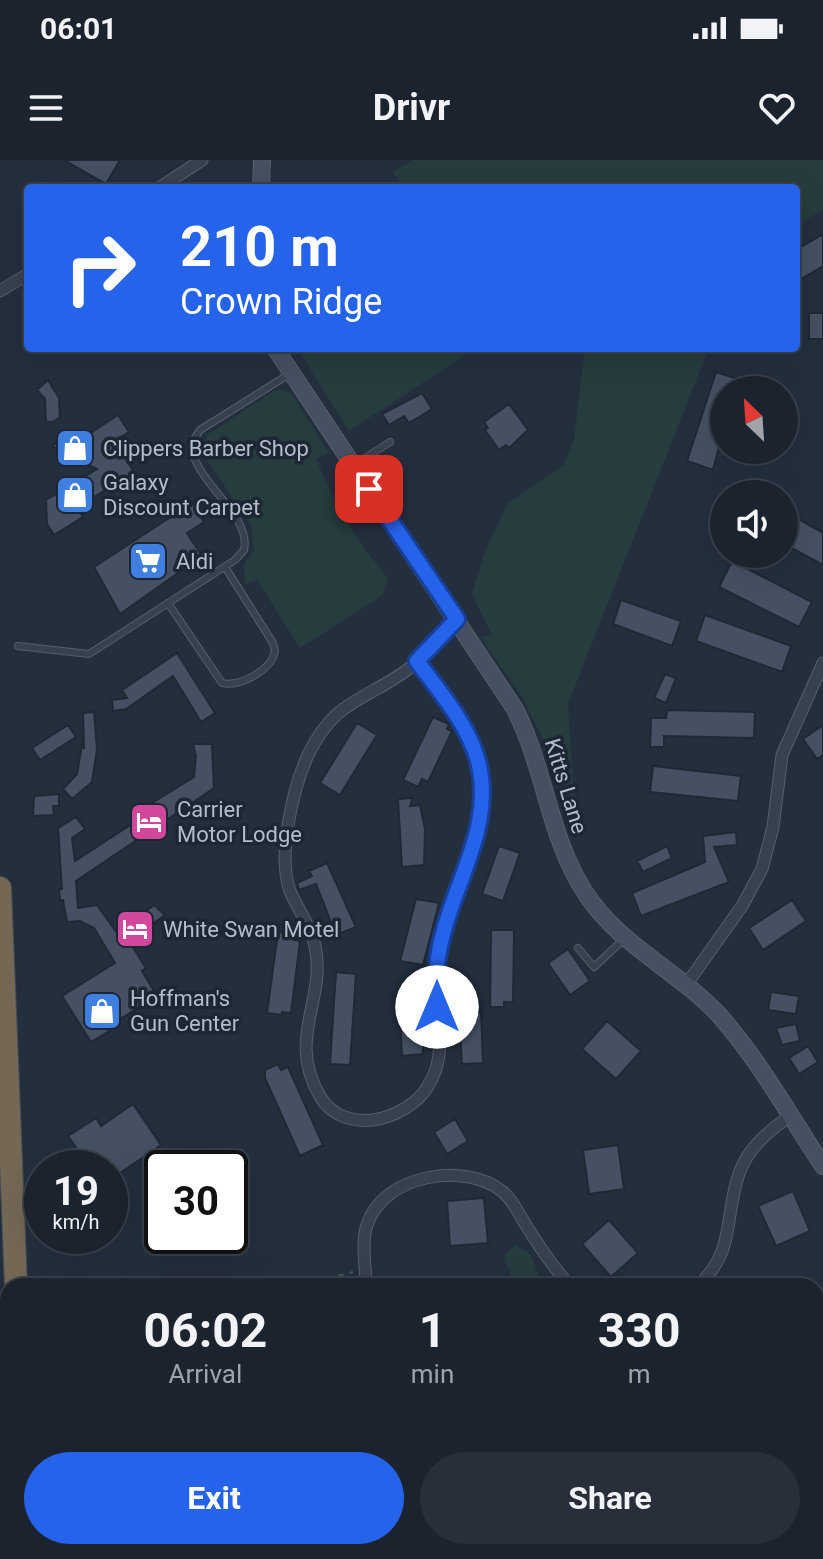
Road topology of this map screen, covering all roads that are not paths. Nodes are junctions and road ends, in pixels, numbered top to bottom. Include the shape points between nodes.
1 (202, 160) edge
2 (262, 160) edge
3 (165, 184) edge
4 (261, 184) edge
5 (24, 276) edge
6 (0, 291) edge
7 (278, 352) edge
8 (291, 373) junction
9 (390, 442) dead end
10 (353, 466) junction
11 (225, 567) junction
12 (168, 603) junction
13 (457, 619) junction
14 (18, 646) dead end
15 (417, 661) junction
16 (823, 663) edge
17 (0, 888) edge
18 (625, 938) junction
19 (578, 948) dead end
20 (686, 985) junction
21 (4, 1074) edge
22 (790, 1116) junction
23 (823, 1166) edge
24 (16, 1278) edge
25 (366, 1278) edge
26 (562, 1278) edge
27 (707, 1278) edge

1 - 3 street
2 - 4 street
5 - 6 street
7 - 8 street, Kitts Lane
8 - 10 street, Kitts Lane
8 - 11 lane via 193,437 195,461 245,538 244,550
9 - 10 lane
10 - 13 street, Kitts Lane
11 - 12 lane
11 - 12 lane via 273,643 269,665 238,684 222,683
12 - 14 lane via 89,654
13 - 15 street
13 - 18 street, Kitts Lane via 525,728 574,874
15 - 15 street via 334,716 307,757 290,817 285,857 289,887 315,946 305,1047 310,1081 327,1107 348,1119 375,1120 406,1108 428,1087 441,1057 435,982 443,934 481,819 482,787 473,746
16 - 20 street via 782,755 762,869
17 - 21 highway
18 - 19 lane via 594,967
18 - 20 street, Kitts Lane
20 - 22 street, Kitts Lane via 726,1024
21 - 24 highway
22 - 23 street, Kitts Lane
22 - 27 street via 745,1160 729,1210 726,1249
25 - 26 street via 366,1226 378,1206 403,1187 433,1176 458,1175 484,1179 506,1193

